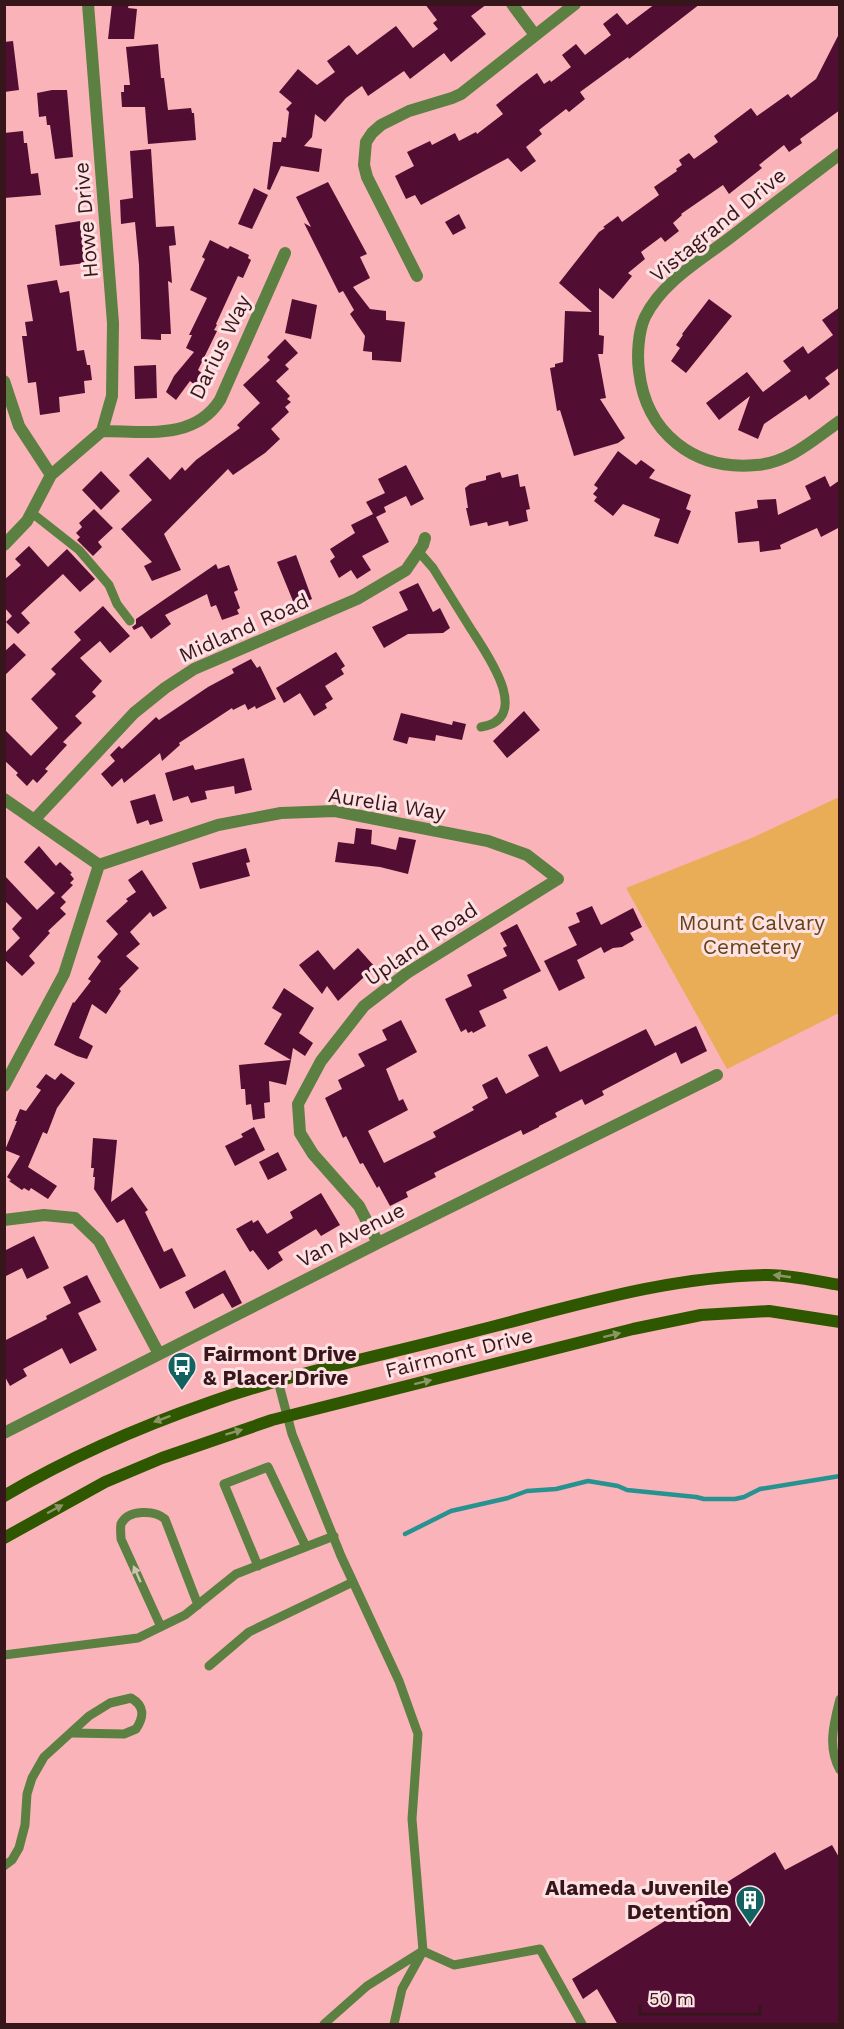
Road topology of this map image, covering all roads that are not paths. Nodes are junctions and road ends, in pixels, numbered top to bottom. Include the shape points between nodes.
1 (88, 4) edge
2 (512, 4) edge
3 (575, 4) edge
4 (535, 35) junction
5 (840, 154) edge
6 (285, 253) dead end
7 (417, 276) dead end
8 (4, 381) edge
9 (840, 421) edge
10 (102, 431) junction
11 (51, 475) junction
12 (32, 513) junction
13 (425, 538) dead end
14 (4, 545) edge
15 (419, 552) junction
16 (130, 621) dead end
17 (481, 728) dead end
18 (4, 799) edge
19 (35, 819) junction
20 (99, 865) junction
21 (558, 879) joint
22 (717, 1075) dead end
23 (4, 1086) edge
24 (4, 1220) edge
25 (378, 1243) junction
26 (840, 1285) edge
27 (840, 1322) edge
28 (159, 1354) junction
29 (278, 1381) junction
30 (287, 1416) junction
31 (4, 1433) edge
32 (4, 1496) edge
33 (334, 1536) junction
34 (4, 1538) edge
35 (306, 1547) junction
36 (258, 1566) junction
37 (353, 1582) junction
38 (198, 1605) junction
39 (161, 1627) junction
40 (4, 1655) edge
41 (209, 1666) dead end
42 (840, 1699) edge
43 (73, 1733) junction
44 (840, 1770) edge
45 (4, 1866) edge
46 (423, 1951) junction
47 (324, 2025) edge
48 (394, 2025) edge
49 (582, 2025) edge

1 - 10 street, Howe Drive via 113,323 112,396
2 - 4 street
3 - 4 street
4 - 7 street via 461,94 392,119 366,142 367,177
5 - 9 street, Vistagrand Drive via 667,286 644,318 637,355 641,391 657,424 678,445 727,466 777,461
6 - 10 street, Darius Way via 213,412 198,423 174,431
8 - 11 street via 19,426
10 - 11 street
11 - 12 street
12 - 14 street
12 - 16 lane via 86,559 109,585
13 - 15 street, Midland Road
15 - 17 lane via 500,676 505,707 501,719
15 - 19 street, Midland Road via 406,570 357,599 194,669 165,688 134,713
18 - 19 street
19 - 20 street
20 - 21 street, Aurelia Way via 218,825 281,813 334,811 488,841 527,855
20 - 23 street via 64,974
21 - 25 street, Upland Road via 407,973 364,1006 321,1060 298,1104 300,1133 313,1154 359,1206
22 - 25 street, Van Avenue
24 - 28 street via 44,1215 75,1218 99,1240
25 - 28 street, Van Avenue
26 -> 29 main road, Fairmont Drive via 770,1275 696,1279
30 -> 27 main road, Fairmont Drive via 701,1315 769,1311
28 - 31 street, Van Avenue
29 - 30 lane
29 -> 32 main road, Fairmont Drive via 149,1424
30 - 33 lane
34 -> 30 main road, Fairmont Drive via 105,1482 224,1435
33 - 35 lane
33 - 37 lane
35 - 36 lane
35 - 36 lane via 268,1467 224,1484
36 - 38 lane via 236,1574
37 - 41 lane via 249,1632
37 - 46 lane via 399,1681 418,1734 412,1819
38 - 39 lane
39 -> 38 lane via 121,1539 125,1520 146,1512 165,1519
39 - 40 lane via 138,1638
42 - 44 lane via 832,1736 834,1761
43 - 43 lane via 89,1716 110,1703 132,1698 142,1708 136,1730 124,1734
43 - 45 lane via 44,1757 32,1778 20,1848
46 - 47 lane via 367,1986
46 - 48 lane via 402,1989
46 - 49 lane via 454,1965 540,1949

